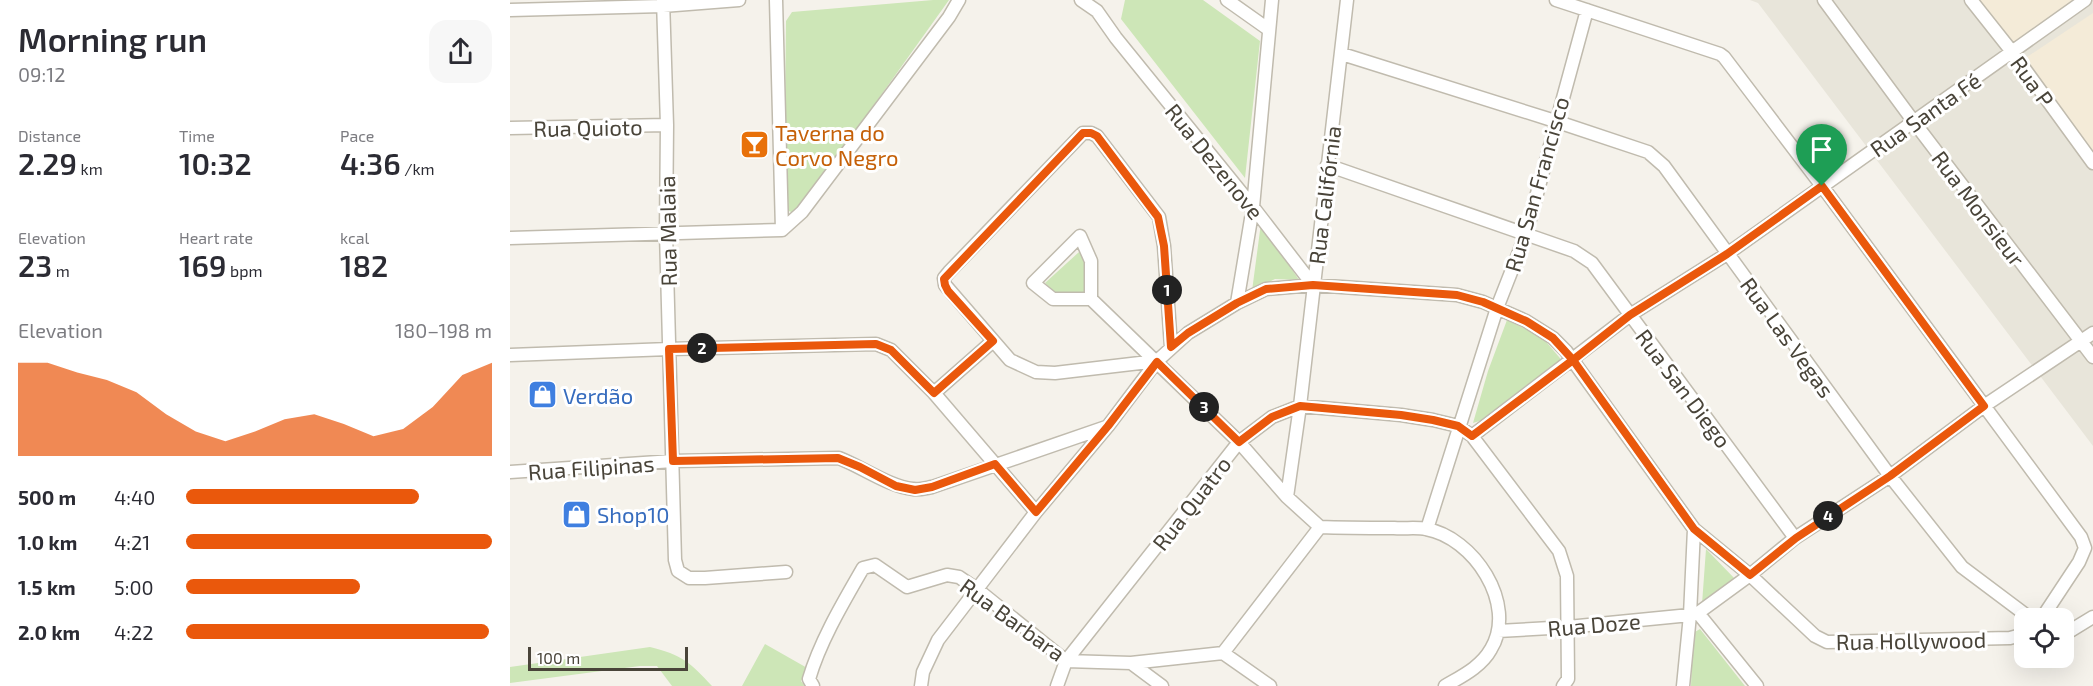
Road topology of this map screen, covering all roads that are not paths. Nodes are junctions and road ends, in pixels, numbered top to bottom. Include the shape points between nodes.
1 (739, 0) edge
2 (776, 0) edge
3 (959, 0) edge
4 (1081, 0) edge
5 (1227, 0) edge
6 (1272, 0) edge
7 (1347, 0) edge
8 (1556, 0) edge
9 (1824, 0) edge
10 (1971, 0) edge
11 (2085, 0) edge
12 (663, 3) edge
13 (546, 5) edge
14 (1099, 6) edge
15 (510, 10) edge
16 (1587, 10) junction
17 (1268, 29) junction
18 (2013, 53) junction
19 (1342, 54) junction
20 (1555, 121) junction
21 (1914, 122) junction
22 (667, 125) junction
23 (510, 128) edge
24 (2093, 163) edge
25 (1327, 165) junction
26 (1822, 186) junction
27 (1253, 207) junction
28 (782, 230) junction
29 (666, 233) junction
30 (1526, 234) junction
31 (510, 238) edge
32 (1727, 254) junction
33 (1313, 285) junction
34 (1091, 299) junction
35 (1237, 303) junction
36 (1497, 308) junction
37 (1630, 315) junction
38 (2093, 333) edge
39 (993, 341) junction
40 (2081, 341) junction
41 (1171, 347) junction
42 (669, 349) junction
43 (510, 355) edge
44 (2093, 357) edge
45 (1573, 360) junction
46 (1157, 362) junction
47 (934, 393) junction
48 (1300, 406) junction
49 (1984, 406) junction
50 (1108, 426) junction
51 (1458, 426) junction
52 (1472, 436) junction
53 (1239, 442) junction
54 (673, 461) junction
55 (995, 464) junction
56 (510, 472) edge
57 (1890, 476) junction
58 (1287, 497) junction
59 (1036, 512) junction
60 (1320, 527) junction
61 (1427, 529) junction
62 (1694, 529) junction
63 (1796, 538) junction
64 (2089, 546) edge
65 (786, 572) dead end
66 (1750, 575) junction
67 (978, 590) junction
68 (2017, 608) edge
69 (2049, 608) edge
70 (1694, 614) junction
71 (2093, 617) edge
72 (1568, 627) junction
73 (2074, 629) edge
74 (1498, 631) junction
75 (2014, 637) edge
76 (1223, 653) junction
77 (1066, 661) junction
78 (1131, 663) junction
79 (811, 682) edge
80 (921, 686) edge
81 (1058, 686) edge
82 (1162, 686) edge
83 (1270, 686) edge
84 (1445, 686) edge
85 (1563, 686) edge
86 (1683, 686) edge
87 (1757, 686) edge

1 - 12 street
2 - 28 street
3 - 28 street via 802,212
4 - 14 street
5 - 17 street
6 - 17 street
7 - 19 street, Rua Califórnia
8 - 16 street
9 - 21 street, Rua Monsieur
10 - 18 street, Rua P
11 - 18 street, Rua Santa Fé
12 - 13 street
12 - 22 street, Rua Malaia
13 - 15 street
14 - 27 street, Rua Dezenove via 1116,38
16 - 20 street, Rua San Francisco
16 - 26 street via 1720,54
17 - 27 street
18 - 21 street, Rua Santa Fé
18 - 24 street, Rua P
19 - 20 street, Rua Las Vegas
19 - 25 street, Rua Califórnia
20 - 30 street, Rua San Francisco
20 - 32 street, Rua Las Vegas via 1648,152 1664,166
21 - 26 street, Rua Santa Fé
21 - 40 street, Rua Monsieur
22 - 23 street, Rua Quioto
22 - 29 street, Rua Malaia
25 - 30 street, Rua San Diego
25 - 33 street, Rua Califórnia
26 - 32 street, Rua Santa Fé
26 - 49 street
27 - 33 street, Rua Dezenove
27 - 35 street
28 - 29 street
29 - 31 street
29 - 42 street, Rua Malaia
30 - 36 street, Rua San Francisco
30 - 37 street, Rua San Diego via 1574,251 1592,263
32 - 37 street, Rua Santa Fé
32 - 57 street, Rua Las Vegas
33 - 35 street, Rua Hollywood via 1266,289
33 - 36 street, Rua Hollywood via 1457,295
33 - 48 street, Rua Califórnia
34 - 34 street via 1091,261 1080,236 1033,283 1053,299
34 - 46 street
35 - 41 street, Rua Hollywood
36 - 45 street, Rua Hollywood via 1553,338
36 - 51 street, Rua San Francisco
37 - 45 street, Rua Santa Fé
37 - 63 street, Rua San Diego
38 - 40 street
39 - 41 street via 944,279 1083,133 1091,133 1158,217 1164,246
39 - 46 street via 1010,360 1036,372
39 - 47 street
40 - 44 street, Rua Monsieur
40 - 49 street
41 - 46 street, Rua Hollywood
42 - 43 street
42 - 47 street via 876,344 891,350
42 - 54 street, Rua Malaia
45 - 52 street, Rua Santa Fé
45 - 62 street, Rua Hollywood
46 - 50 street, Rua Hollywood
46 - 53 street
47 - 55 street
48 - 51 street, Rua Quatro via 1401,415
48 - 53 street, Rua Quatro via 1272,417
48 - 58 street, Rua Califórnia
49 - 57 street
49 - 64 street
50 - 55 street, Rua Filipinas
50 - 59 street, Rua Hollywood
51 - 52 street
51 - 61 street, Rua San Francisco
52 - 72 street via 1559,551 1567,576
53 - 58 street
53 - 77 street, Rua Quatro
54 - 55 street, Rua Filipinas via 838,458 896,486 915,490
54 - 56 street, Rua Filipinas
54 - 65 street, Rua Malaia via 678,572 689,578 705,578
55 - 59 street
57 - 63 street
57 - 68 street, Rua Las Vegas via 1962,567
58 - 60 street
59 - 67 street, Rua Hollywood
60 - 61 street
60 - 76 street
61 - 74 street via 1461,544 1483,568 1498,610
62 - 66 street, Rua Hollywood
62 - 70 street
63 - 66 street
64 - 69 street
66 - 70 street
66 - 75 street, Rua Hollywood via 1815,636 1827,642
67 - 77 street, Rua Barbara
67 - 79 street, Rua Barbara via 947,575 907,587 876,566 863,568 814,663
67 - 80 street, Rua Hollywood via 938,640
70 - 72 street, Rua Doze
70 - 86 street
70 - 87 street
71 - 73 street
72 - 74 street, Rua Doze
72 - 85 street via 1568,679
74 - 84 street via 1491,650 1474,669
76 - 78 street, Rua Barbara
76 - 83 street
77 - 78 street, Rua Barbara
77 - 81 street
78 - 82 street

